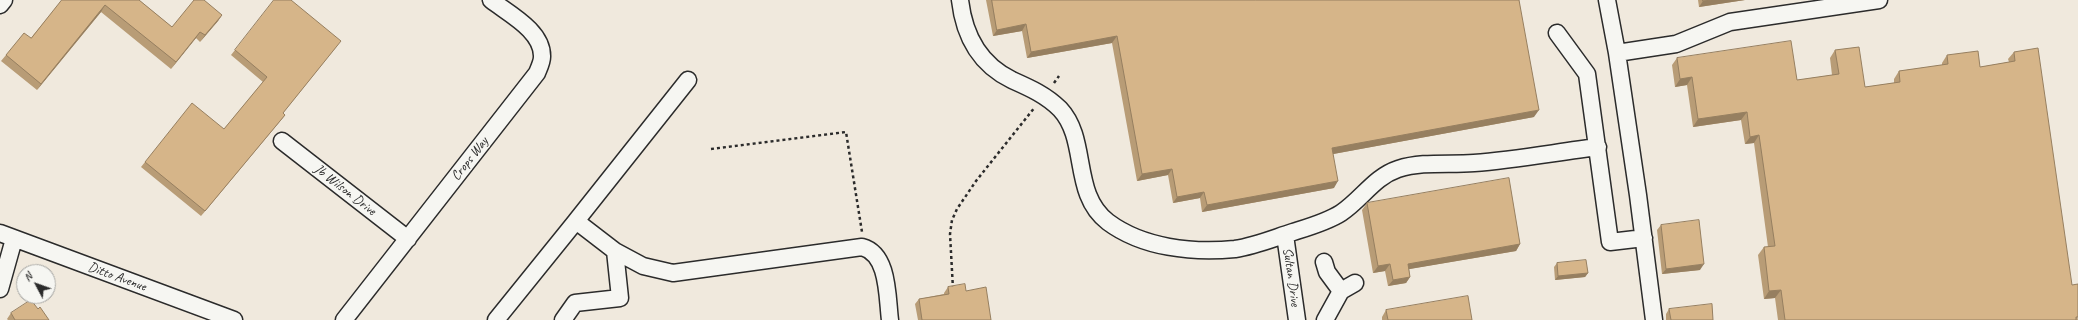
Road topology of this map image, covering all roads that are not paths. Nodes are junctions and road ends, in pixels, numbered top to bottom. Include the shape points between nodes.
1 (4, 0) edge
2 (491, 0) edge
3 (960, 0) edge
4 (1607, 0) edge
5 (1879, 0) edge
6 (0, 5) edge
7 (1557, 33) dead end
8 (1617, 52) junction
9 (688, 80) dead end
10 (282, 141) dead end
11 (1598, 147) junction
12 (576, 221) junction
13 (1285, 235) junction
14 (7, 236) edge
15 (1644, 238) junction
16 (408, 239) junction
17 (615, 251) junction
18 (1324, 262) dead end
19 (1355, 284) dead end
20 (0, 289) edge
21 (1341, 291) junction
22 (234, 320) edge
23 (344, 320) edge
24 (496, 320) edge
25 (563, 320) edge
26 (890, 320) edge
27 (1297, 320) edge
28 (1325, 320) edge
29 (1654, 320) edge

1 - 6 street
2 - 16 street, Crops Way via 533,33 542,58 537,73
3 - 13 street via 962,17 974,48 998,72 1044,96 1061,110 1073,129 1084,184 1093,203 1106,220 1140,239 1167,246 1200,250 1236,248
4 - 8 street
5 - 8 street via 1730,22 1676,44
7 - 11 street via 1587,74
8 - 15 street
9 - 12 street
10 - 16 street, Jb Wilson Drive
11 - 13 street via 1474,163 1428,163 1399,169 1381,177 1342,213
11 - 15 street via 1610,242
12 - 17 street
12 - 24 street
13 - 27 street, Sultan Drive
14 - 20 street
14 - 22 street, Ditto Avenue
15 - 29 street
16 - 23 street, Crops Way
17 - 25 street via 620,298 576,303
17 - 26 street via 643,266 673,273 862,247 874,252 882,264
18 - 21 street
19 - 21 street
21 - 28 street

